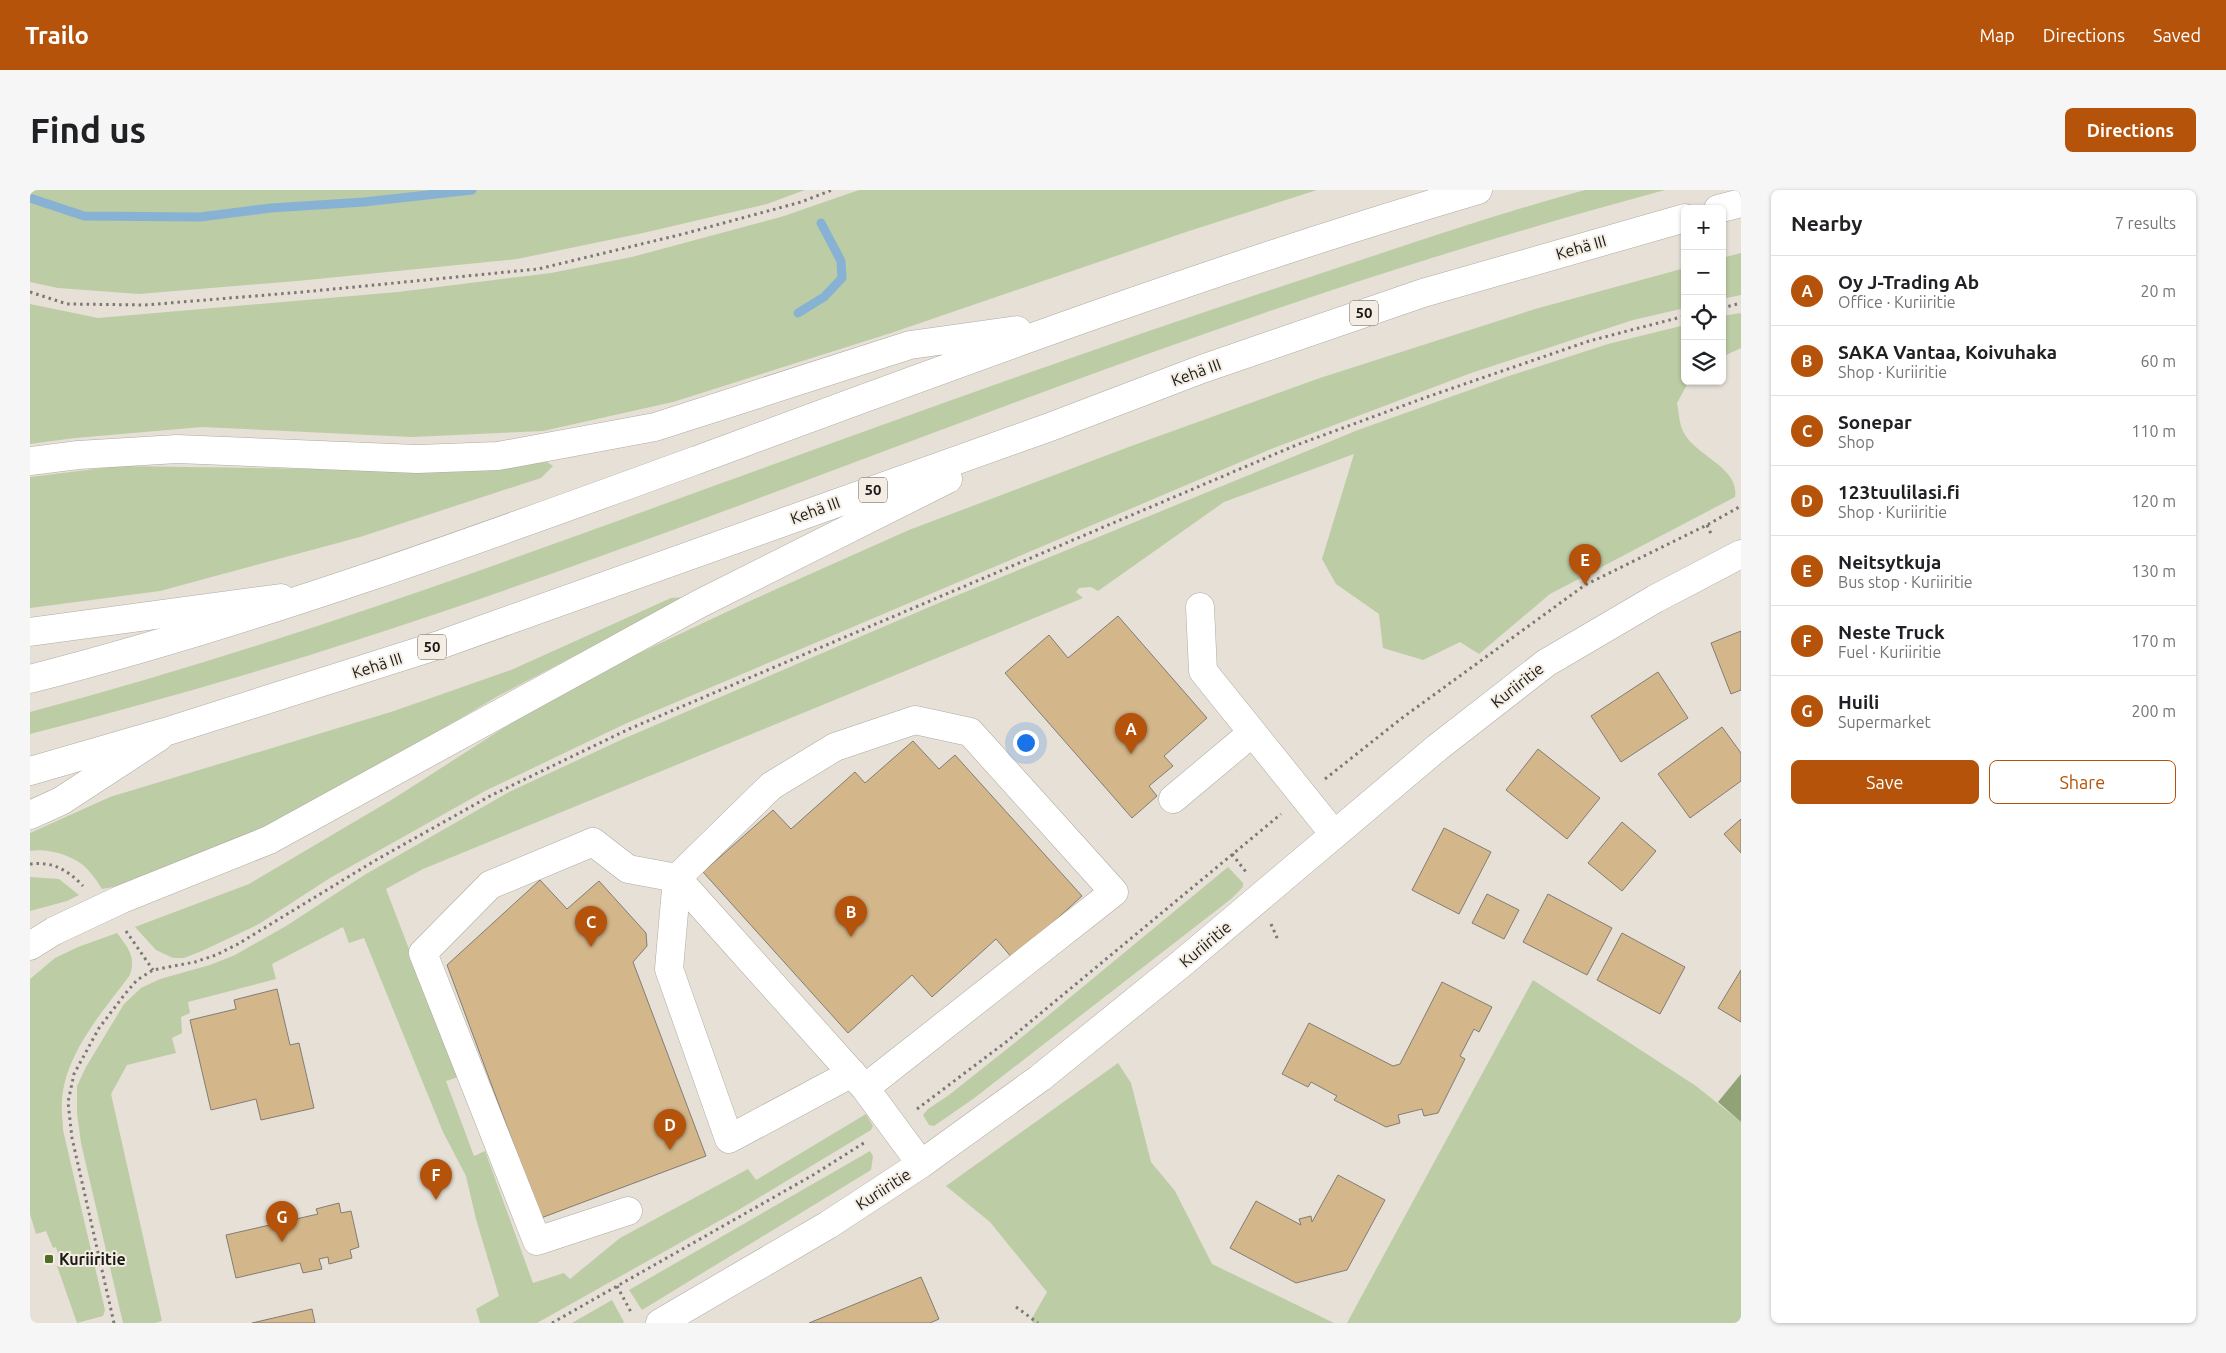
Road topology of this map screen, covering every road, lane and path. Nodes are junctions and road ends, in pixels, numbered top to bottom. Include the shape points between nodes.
1 (832, 190) edge
2 (1478, 190) edge
3 (1741, 202) edge
4 (1726, 207) edge
5 (1681, 219) edge
6 (30, 292) edge
7 (1741, 304) edge
8 (1726, 307) edge
9 (1681, 317) edge
10 (1073, 321) junction
11 (1050, 427) junction
12 (30, 460) edge
13 (1741, 506) edge
14 (1741, 554) edge
15 (324, 593) junction
16 (1200, 607) dead end
17 (30, 632) edge
18 (30, 679) edge
19 (165, 732) junction
20 (1252, 733) junction
21 (30, 771) edge
22 (1303, 796) junction
23 (1173, 799) dead end
24 (30, 815) edge
25 (1334, 834) junction
26 (30, 864) edge
27 (677, 878) junction
28 (88, 892) dead end
29 (122, 899) junction
30 (30, 926) edge
31 (126, 932) dead end
32 (30, 946) edge
33 (153, 970) junction
34 (859, 1080) junction
35 (894, 1126) junction
36 (921, 1164) junction
37 (628, 1211) dead end
38 (617, 1286) junction
39 (1016, 1307) dead end
40 (633, 1316) dead end
41 (114, 1323) edge
42 (552, 1323) edge
43 (660, 1323) edge
44 (1038, 1323) edge

1 - 6 path via 801,202 683,234 538,269 145,305 67,304
2 - 10 main road
3 - 4 main road
5 - 11 main road, Kehä III / 50 via 1423,293 1202,369
7 - 8 path
9 - 33 path via 1590,341 1424,398 1294,446 1118,520 629,729 490,796 231,947 195,962
10 - 12 main road via 910,345 655,427 498,456 417,459 177,449
10 - 15 main road
11 - 19 main road, Kehä III / 50 via 442,644
11 - 29 main road via 699,604 269,840
13 - 22 path via 1585,585 1402,718
14 - 25 main road, Kuriiritie via 1655,599 1546,663
15 - 17 main road
15 - 18 main road via 117,657
16 - 20 main road via 1203,671
19 - 21 main road, Kehä III / 50
19 - 24 main road via 61,801
20 - 22 main road
20 - 23 main road
22 - 25 main road
22 - 35 path via 1006,1042
25 - 36 main road, Kuriiritie via 1040,1078
26 - 28 path via 59,867 70,872
27 - 34 main road
27 - 34 main road via 669,970 729,1139
27 - 34 main road via 771,786 835,747 915,720 970,732 1114,892
27 - 37 main road via 628,869 593,842 490,885 423,953 537,1241
29 - 30 main road
29 - 32 main road
31 - 33 path
33 - 41 path via 138,980 99,1028 74,1074 68,1102 72,1138
34 - 35 main road
35 - 36 main road
35 - 38 path
36 - 43 main road, Kuriiritie via 828,1224
38 - 40 path
38 - 42 path
39 - 44 path

